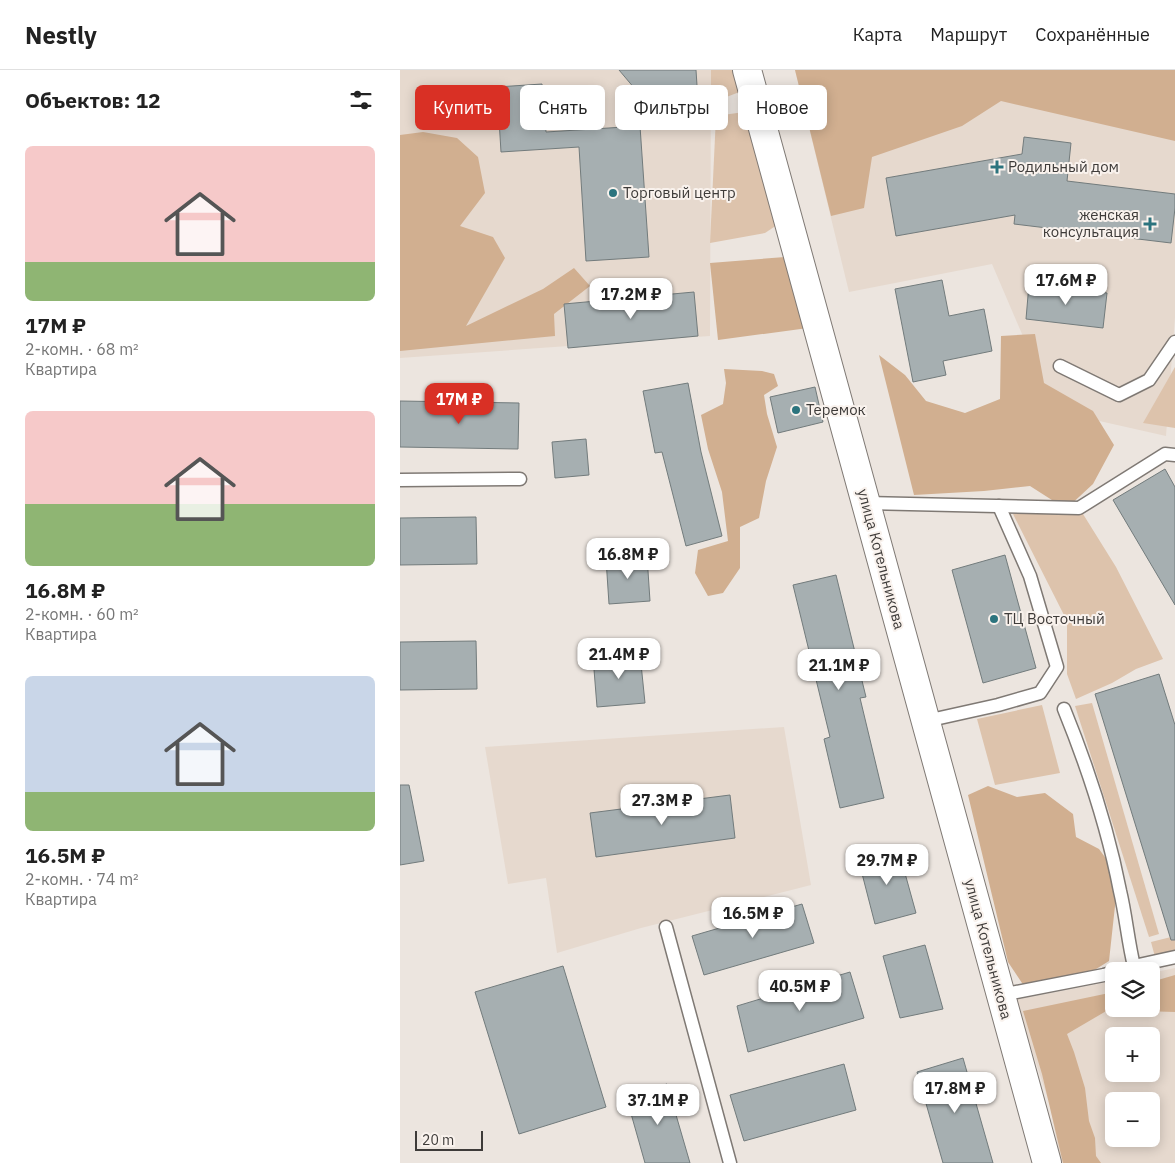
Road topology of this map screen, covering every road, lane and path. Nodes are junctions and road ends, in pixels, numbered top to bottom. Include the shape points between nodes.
1 (747, 70) edge
2 (1175, 342) edge
3 (1060, 366) dead end
4 (1175, 455) edge
5 (520, 479) dead end
6 (400, 480) edge
7 (866, 503) junction
8 (999, 506) junction
9 (1064, 709) dead end
10 (926, 721) junction
11 (666, 927) dead end
12 (1175, 957) edge
13 (1133, 962) edge
14 (1152, 962) edge
15 (1105, 974) edge
16 (1001, 996) junction
17 (730, 1163) edge
18 (1047, 1163) edge

1 - 7 street, улица Котельникова
2 - 3 lane via 1150,380 1119,395
4 - 8 lane via 1166,454 1079,508
5 - 6 lane
7 - 8 lane
7 - 10 street, улица Котельникова
8 - 10 lane via 1030,576 1057,667 1040,692
9 - 13 lane via 1076,737 1112,856
10 - 16 street, улица Котельникова
11 - 17 lane
12 - 14 lane
15 - 16 lane
16 - 18 street, улица Котельникова

